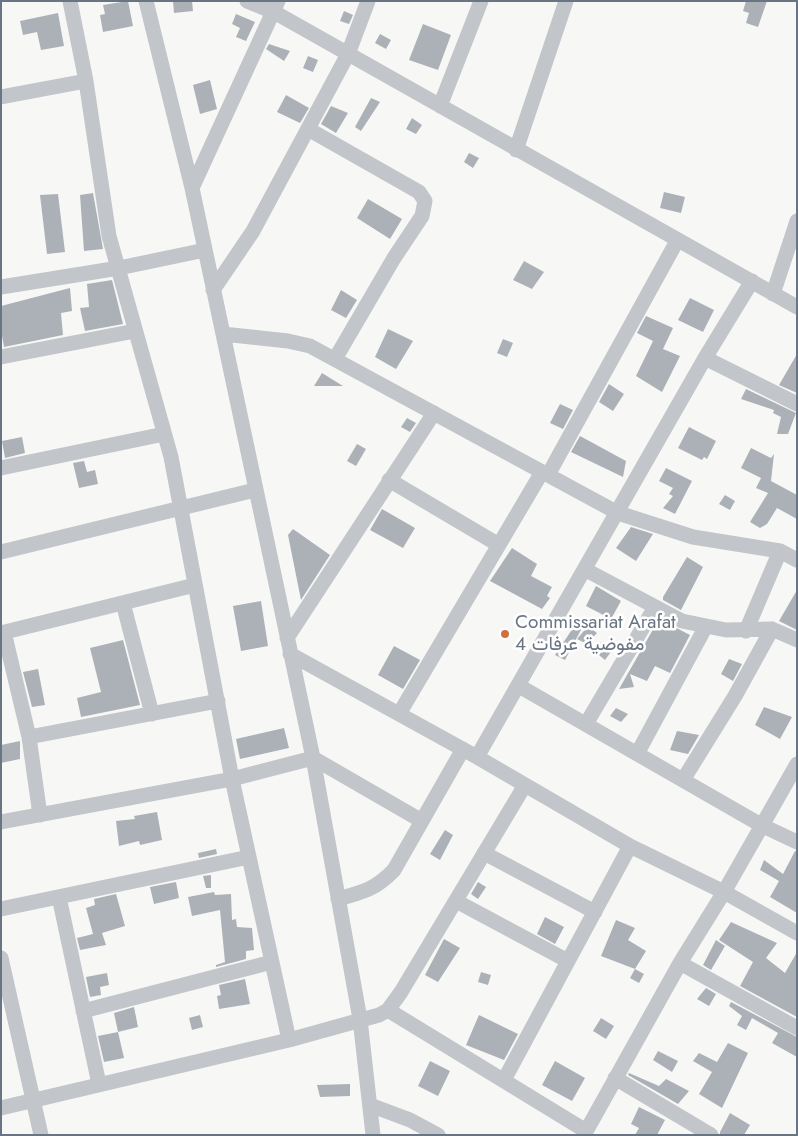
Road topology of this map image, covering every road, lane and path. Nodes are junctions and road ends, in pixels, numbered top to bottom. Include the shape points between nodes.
1 (70, 1) edge
2 (146, 1) edge
3 (247, 1) edge
4 (368, 1) edge
5 (481, 1) edge
6 (566, 1) edge
7 (276, 7) edge
8 (348, 54) junction
9 (86, 81) junction
10 (1, 97) edge
11 (440, 106) junction
12 (308, 129) junction
13 (516, 150) junction
14 (192, 188) junction
15 (797, 221) edge
16 (677, 241) junction
17 (205, 250) junction
18 (119, 268) junction
19 (752, 281) junction
20 (1, 287) edge
21 (213, 290) junction
22 (774, 294) junction
23 (797, 307) edge
24 (135, 331) junction
25 (222, 334) junction
26 (1, 357) edge
27 (705, 358) junction
28 (335, 359) junction
29 (797, 404) edge
30 (434, 413) junction
31 (164, 434) junction
32 (1, 468) edge
33 (545, 474) junction
34 (389, 480) junction
35 (255, 490) junction
36 (179, 507) junction
37 (618, 512) junction
38 (499, 545) junction
39 (780, 551) junction
40 (1, 552) edge
41 (797, 560) edge
42 (586, 570) junction
43 (195, 585) junction
44 (123, 603) junction
45 (654, 607) junction
46 (705, 628) junction
47 (772, 630) junction
48 (746, 631) junction
49 (3, 633) edge
50 (287, 638) junction
51 (797, 640) edge
52 (290, 654) junction
53 (519, 686) junction
54 (218, 701) junction
55 (152, 714) junction
56 (399, 714) junction
57 (586, 724) junction
58 (29, 737) junction
59 (463, 749) junction
60 (637, 754) junction
61 (477, 757) junction
62 (312, 758) junction
63 (797, 764) edge
64 (232, 778) junction
65 (683, 780) junction
66 (525, 785) junction
67 (40, 815) junction
68 (422, 821) junction
69 (1, 822) edge
70 (761, 825) junction
71 (797, 842) edge
72 (630, 846) junction
73 (484, 853) junction
74 (249, 857) junction
75 (724, 892) junction
76 (59, 897) junction
77 (338, 899) junction
78 (456, 901) junction
79 (1, 909) edge
80 (595, 912) junction
81 (797, 933) edge
82 (1, 958) edge
83 (568, 961) junction
84 (272, 962) junction
85 (680, 963) junction
86 (388, 1010) junction
87 (83, 1011) junction
88 (360, 1019) junction
89 (797, 1028) edge
90 (289, 1040) junction
91 (616, 1078) junction
92 (504, 1080) junction
93 (99, 1084) junction
94 (32, 1100) junction
95 (370, 1105) junction
96 (1, 1108) edge
97 (585, 1133) edge
98 (41, 1135) edge
99 (373, 1135) edge
100 (438, 1135) edge
101 (710, 1135) edge

1 - 9 street
2 - 14 street
3 - 7 street
4 - 8 street
5 - 11 street
6 - 13 street
7 - 8 street
7 - 14 street
8 - 11 street
8 - 12 street
9 - 10 street
9 - 18 street via 109,236
11 - 13 street
12 - 21 street via 253,231
12 - 28 street via 419,192 425,201 422,216
13 - 16 street
14 - 17 street
15 - 22 street
16 - 19 street
16 - 33 street
17 - 18 street
17 - 21 street
18 - 20 street
18 - 24 street
19 - 22 street
19 - 27 street
21 - 25 street
22 - 23 street
24 - 26 street
24 - 31 street
25 - 28 street via 295,342
25 - 35 street
27 - 29 street
27 - 37 street
28 - 30 street
30 - 33 street
30 - 34 street
31 - 32 street
31 - 36 street
33 - 37 street
33 - 38 street
34 - 38 street
34 - 50 street
35 - 36 street
35 - 50 street
36 - 40 street
36 - 43 street
37 - 39 street via 693,537
37 - 42 street
38 - 56 street
39 - 41 street
39 - 48 street
42 - 45 street
42 - 53 street
43 - 44 street
43 - 54 street
44 - 49 street
44 - 55 street
45 - 46 street
45 - 57 street
46 - 48 street
46 - 60 street
47 - 48 street
47 - 51 street
47 - 65 street
49 - 58 street
50 - 52 street
52 - 56 street
52 - 62 street
53 - 57 street
53 - 61 street
54 - 55 street
54 - 64 street
55 - 58 street
56 - 59 street
57 - 60 street
58 - 67 street
59 - 61 street
59 - 68 street
60 - 65 street
61 - 66 street
62 - 64 street
62 - 68 street
62 - 77 street
63 - 70 street
64 - 67 street
64 - 74 street
65 - 70 street
66 - 72 street
66 - 73 street
67 - 69 street
68 - 77 street via 394,870 381,883 370,890
70 - 71 street
70 - 75 street
72 - 75 street
72 - 80 street
73 - 78 street
73 - 80 street
74 - 76 street
74 - 84 street
75 - 81 street
75 - 85 street
76 - 79 street
76 - 87 street
77 - 88 street
78 - 83 street
78 - 86 street
80 - 83 street
82 - 94 street
83 - 92 street
84 - 87 street
84 - 90 street
85 - 89 street
85 - 91 street
86 - 88 street
86 - 92 street
87 - 93 street
88 - 90 street
88 - 95 street
90 - 93 street
91 - 97 street
91 - 101 street
92 - 97 street
93 - 94 street
94 - 96 street
94 - 98 street
95 - 99 street
95 - 100 street

